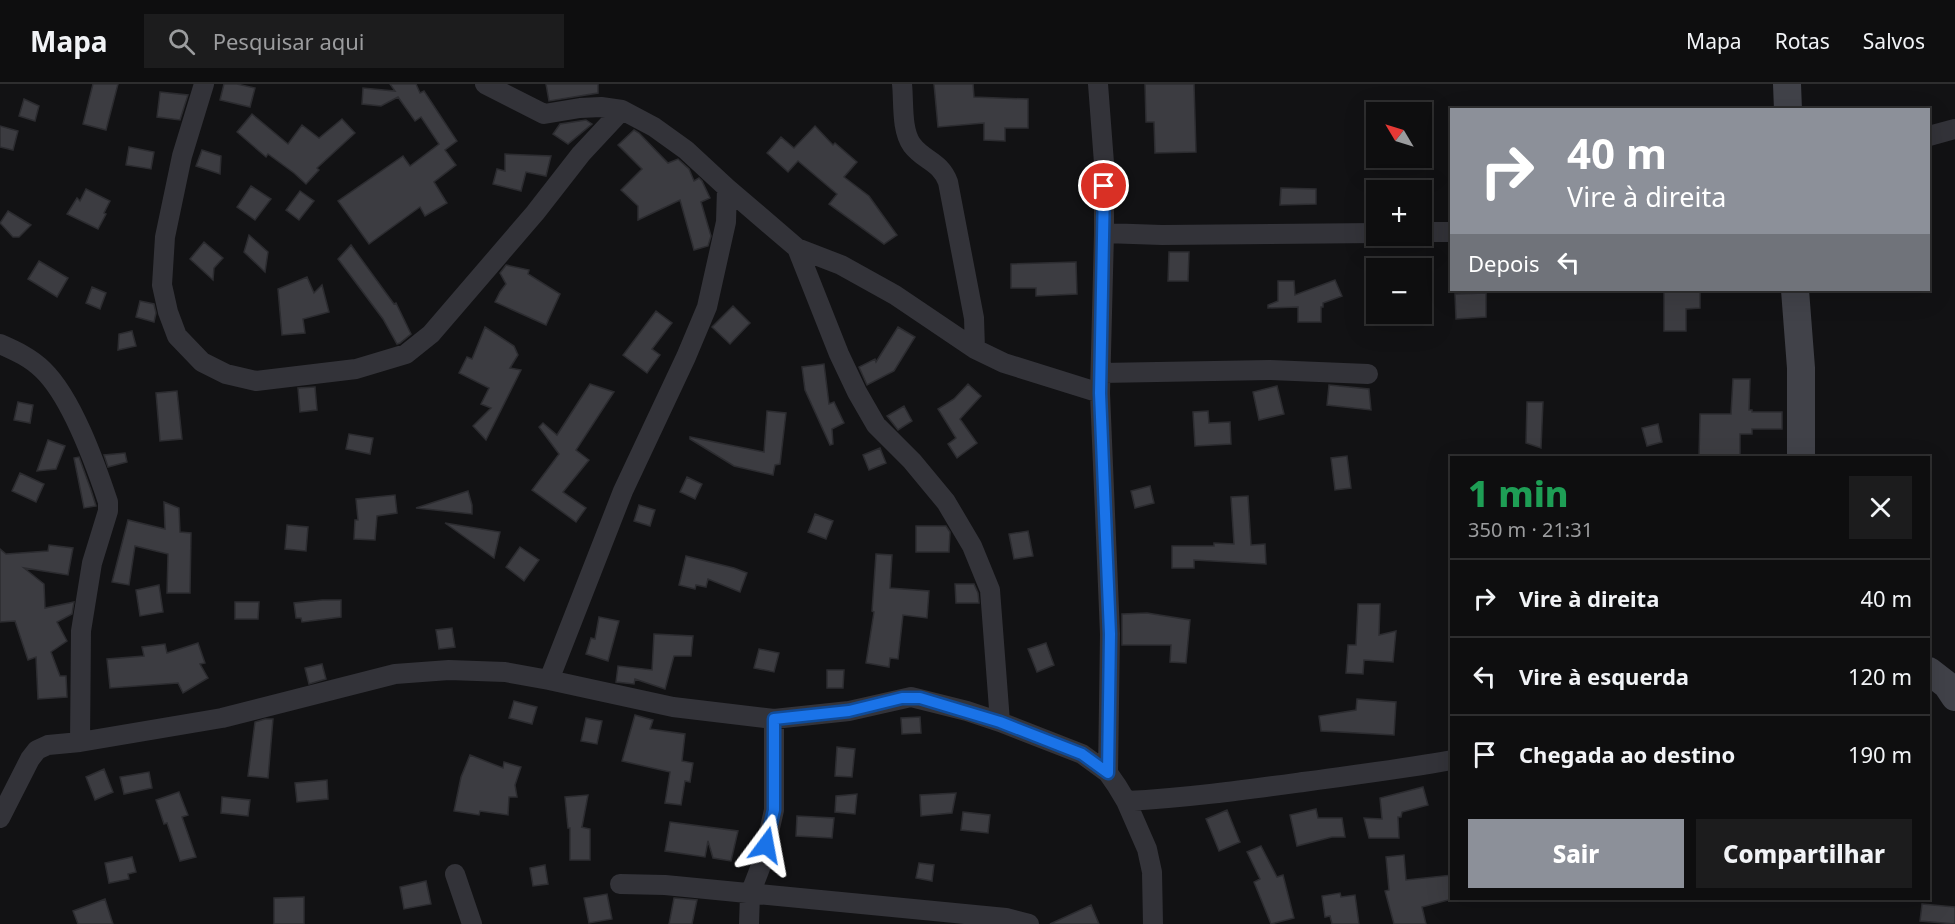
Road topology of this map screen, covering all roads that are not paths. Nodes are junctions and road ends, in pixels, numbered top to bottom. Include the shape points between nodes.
1 (204, 84) edge
2 (485, 84) edge
3 (902, 84) edge
4 (1098, 84) edge
5 (1787, 84) edge
6 (1788, 108) edge
7 (622, 110) junction
8 (1955, 129) edge
9 (1930, 136) edge
10 (726, 188) junction
11 (1432, 232) edge
12 (1450, 232) edge
13 (1104, 233) junction
14 (1366, 233) edge
15 (797, 248) junction
16 (1795, 291) edge
17 (0, 345) edge
18 (975, 350) junction
19 (1101, 373) junction
20 (1368, 374) dead end
21 (1100, 393) junction
22 (1801, 456) edge
23 (1930, 672) edge
24 (549, 680) junction
25 (1955, 698) edge
26 (774, 719) junction
27 (1000, 722) junction
28 (80, 742) junction
29 (1450, 760) edge
30 (1108, 773) junction
31 (1126, 801) junction
32 (0, 818) edge
33 (455, 874) dead end
34 (620, 884) dead end
35 (750, 894) junction
36 (472, 924) edge
37 (749, 924) edge
38 (1029, 924) edge
39 (1153, 924) edge

1 - 7 street via 182,156 165,237 162,285 177,336 202,362 226,374 256,381 356,369 406,354 431,334
2 - 7 street via 544,114 580,108
3 - 18 street via 908,138 917,151 941,169 948,182 974,318
4 - 13 street
5 - 6 street
7 - 10 street via 686,150
8 - 9 street
10 - 15 street
10 - 24 street via 726,222 707,307 623,491
11 - 12 street
13 - 14 street
13 - 19 street
15 - 18 street via 841,265 895,294
15 - 27 street via 856,392 876,425 912,460 946,502 972,546 990,590
16 - 22 street via 1801,368
17 - 28 street via 24,355 60,389 108,502 92,563 81,631
18 - 21 street
19 - 20 street via 1270,370
19 - 21 street
21 - 30 street via 1110,634
23 - 25 street
24 - 26 street via 673,707
24 - 28 street via 506,672 449,670 395,674 222,718
26 - 27 street via 849,711 911,697
26 - 35 street via 774,810 762,863
27 - 30 street via 1082,754
28 - 32 street via 37,750
29 - 31 street via 1229,792
30 - 31 street
31 - 39 street via 1148,849
33 - 36 street
34 - 35 street
35 - 37 street
35 - 38 street via 1006,918

